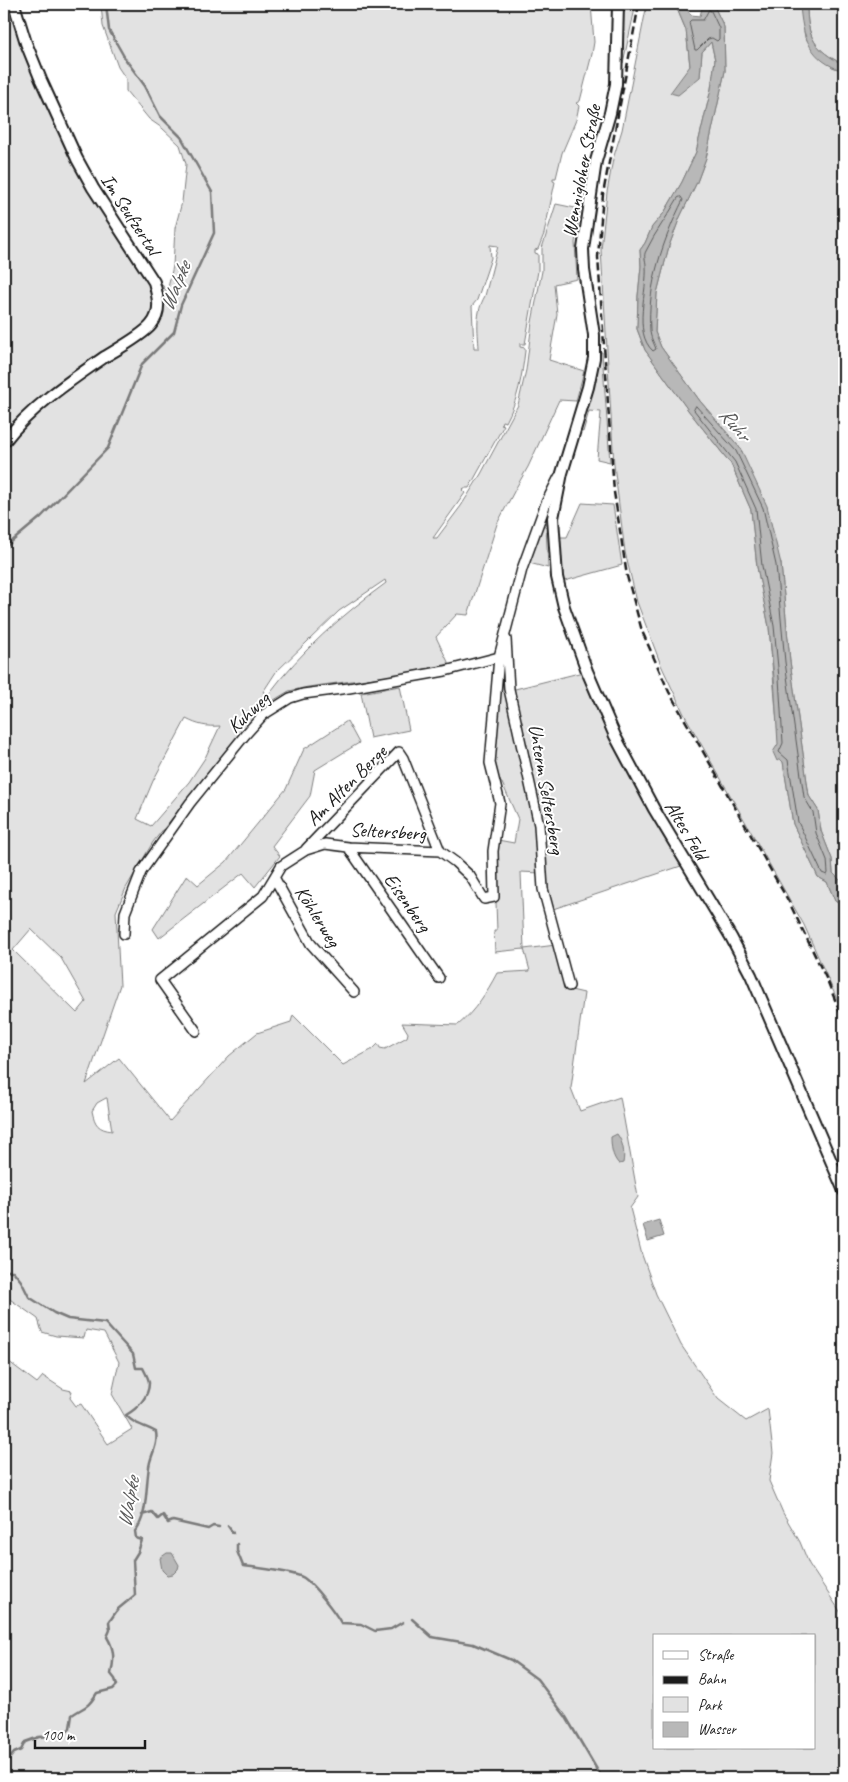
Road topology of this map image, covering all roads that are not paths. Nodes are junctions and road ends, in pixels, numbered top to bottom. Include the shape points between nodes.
1 (14, 4) edge
2 (618, 4) edge
3 (4, 442) edge
4 (562, 473) junction
5 (541, 516) junction
6 (553, 518) junction
7 (506, 626) junction
8 (499, 657) junction
9 (348, 847) junction
10 (306, 850) junction
11 (440, 851) junction
12 (275, 879) junction
13 (124, 934) dead end
14 (439, 978) dead end
15 (569, 986) dead end
16 (354, 992) dead end
17 (196, 1031) dead end
18 (844, 1191) edge

1 - 3 main road, Im Seufzertal via 41,80 77,158 154,282 159,298 150,326 74,378 39,406
2 - 4 main road, Wennigloher Straße via 616,84 596,161 583,249 594,358
4 - 5 street, Wennigloher Straße
4 - 6 main road, Altes Feld
5 - 6 street
5 - 7 street, Wennigloher Straße
6 - 18 main road, Altes Feld via 557,577 564,607 615,736 751,975
7 - 8 street, Wennigloher Straße
7 - 15 street, Unterm Seltersberg via 509,689 540,825 543,889
8 - 11 street, Seltersberg via 490,763 500,803 493,851 494,897 484,899 470,876
8 - 13 street, Kuhweg via 426,674 303,694 290,698 264,716 190,803 142,872 124,913
9 - 10 street, Seltersberg via 325,844
9 - 11 street, Seltersberg
9 - 14 street, Eisenberg
10 - 11 street, Am Alten Berge via 399,752
10 - 12 street, Seltersberg via 281,866
12 - 16 street, Köhlerweg via 311,944
12 - 17 street, Seltersberg via 263,896 160,980

